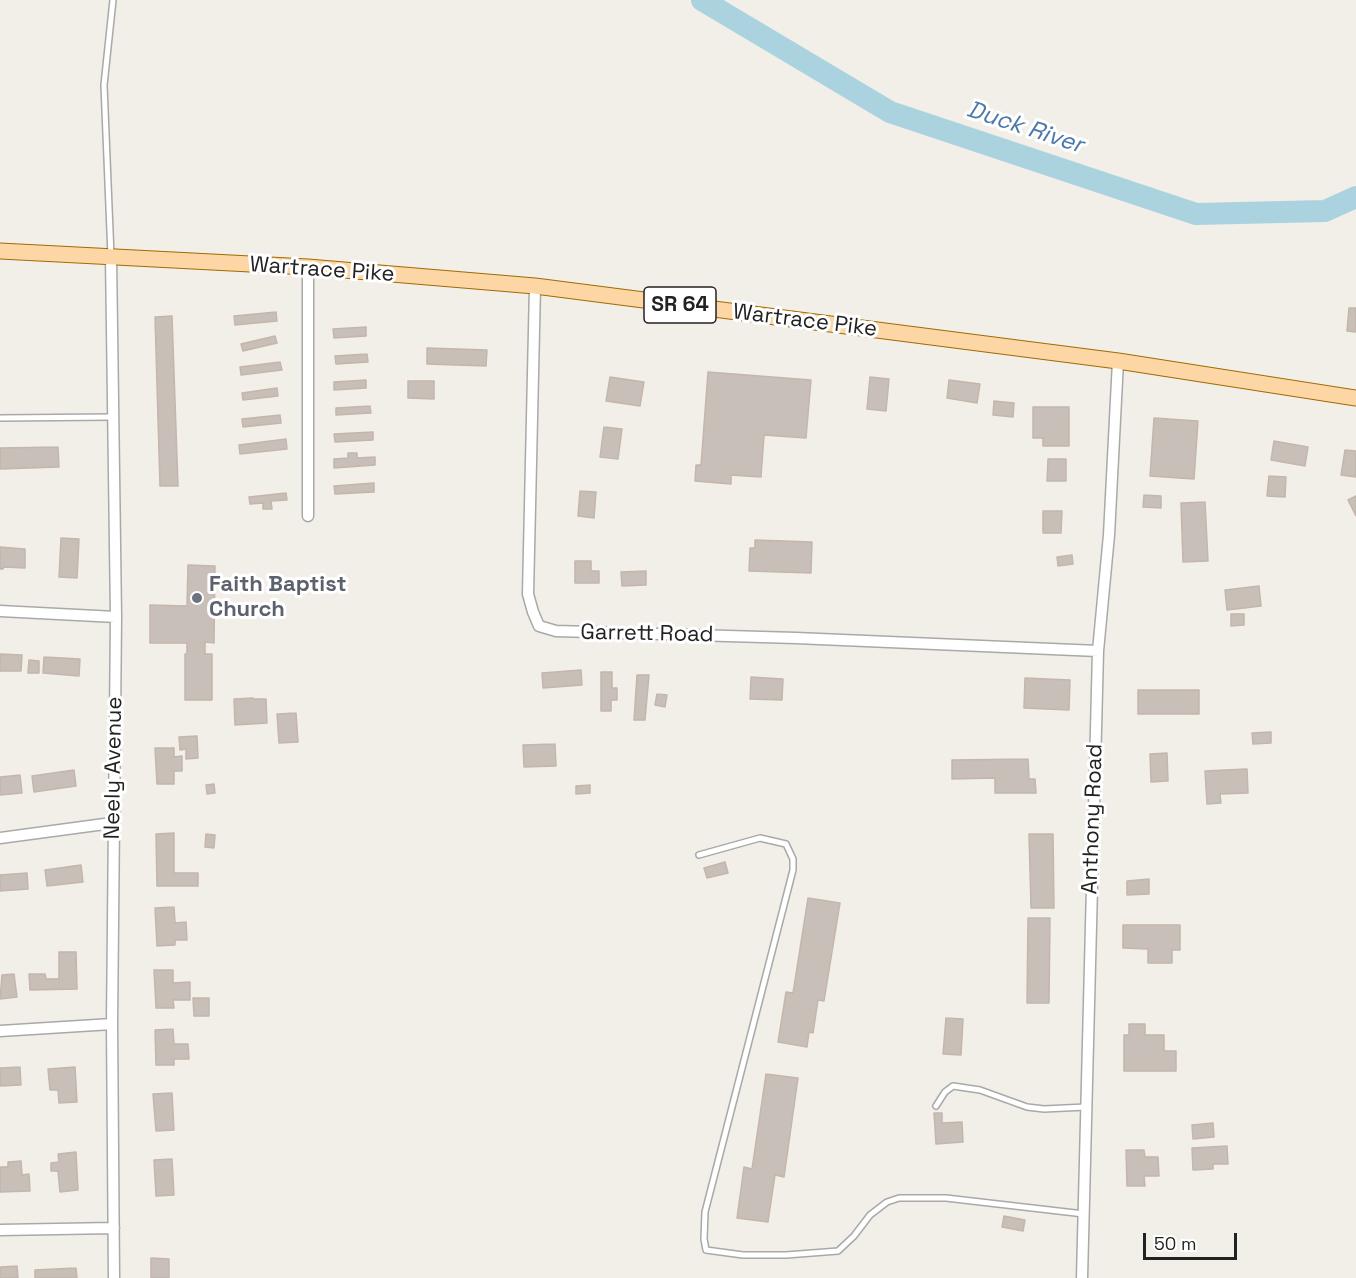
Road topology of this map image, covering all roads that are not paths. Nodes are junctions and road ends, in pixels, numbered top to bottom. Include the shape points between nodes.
1 (112, 0) edge
2 (0, 251) edge
3 (111, 258) junction
4 (308, 267) junction
5 (535, 286) junction
6 (1118, 361) junction
7 (1356, 398) edge
8 (113, 417) junction
9 (0, 418) edge
10 (308, 516) dead end
11 (0, 611) edge
12 (116, 618) junction
13 (1098, 651) junction
14 (112, 823) junction
15 (0, 838) edge
16 (699, 855) dead end
17 (112, 1024) junction
18 (0, 1031) edge
19 (936, 1106) dead end
20 (1086, 1107) junction
21 (1084, 1214) junction
22 (114, 1228) junction
23 (0, 1230) edge
24 (114, 1278) edge
25 (1082, 1278) edge

1 - 3 lane via 104,85
2 - 3 main road, Wartrace Pike / SR 64
3 - 4 main road, Wartrace Pike / SR 64
3 - 8 street, Neely Avenue
4 - 5 main road, Wartrace Pike / SR 64
4 - 10 street
5 - 6 main road, Wartrace Pike / SR 64
5 - 13 street, Garrett Road via 528,594 539,626 556,632
6 - 7 main road, Wartrace Pike / SR 64
6 - 13 street, Anthony Road
8 - 9 lane
8 - 12 street, Neely Avenue
11 - 12 street
12 - 14 street, Neely Avenue
13 - 20 street, Anthony Road
14 - 15 street
14 - 17 street, Neely Avenue
16 - 21 lane via 760,838 786,844 793,859 705,1212 706,1250 743,1255 838,1251 870,1215 899,1198 946,1198
17 - 18 street
17 - 22 street, Neely Avenue
19 - 20 lane via 953,1086 980,1090 1027,1107
20 - 21 street, Anthony Road
21 - 25 street, Anthony Road
22 - 23 street
22 - 24 street, Neely Avenue

